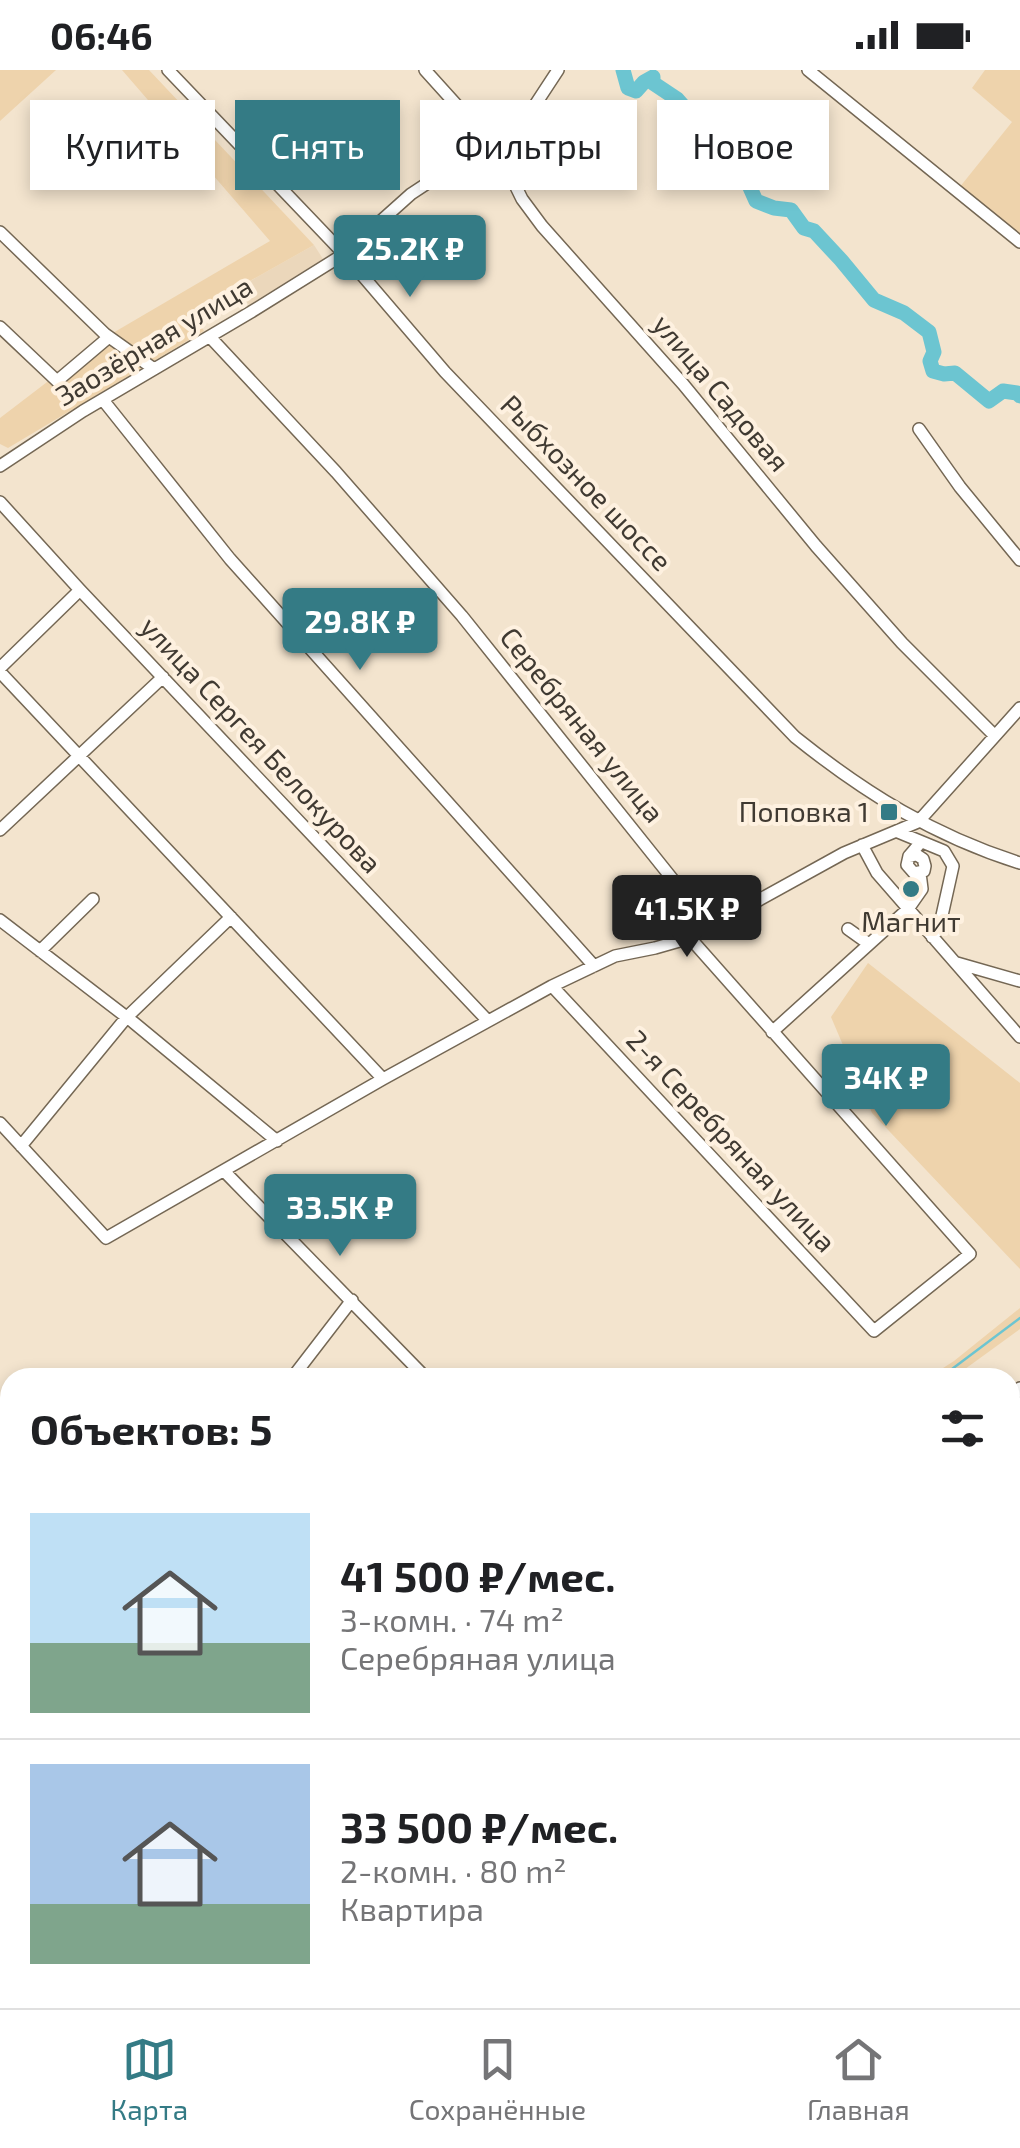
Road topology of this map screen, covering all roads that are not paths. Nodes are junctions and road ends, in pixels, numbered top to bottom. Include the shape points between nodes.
1 (168, 70) edge
2 (424, 70) edge
3 (558, 70) edge
4 (808, 70) edge
5 (452, 100) edge
6 (538, 100) edge
7 (420, 188) edge
8 (518, 190) edge
9 (0, 232) edge
10 (1020, 242) edge
11 (344, 254) junction
12 (0, 326) edge
13 (210, 336) junction
14 (109, 337) junction
15 (154, 369) junction
16 (102, 400) junction
17 (919, 429) dead end
18 (3, 459) edge
19 (0, 502) edge
20 (1020, 560) edge
21 (80, 590) junction
22 (0, 670) edge
23 (163, 677) junction
24 (1020, 708) edge
25 (995, 736) junction
26 (78, 756) junction
27 (918, 822) junction
28 (0, 830) edge
29 (898, 832) junction
30 (921, 842) junction
31 (862, 846) junction
32 (1020, 863) edge
33 (92, 899) dead end
34 (691, 902) junction
35 (908, 910) junction
36 (232, 917) junction
37 (0, 920) edge
38 (710, 926) junction
39 (848, 929) dead end
40 (932, 937) junction
41 (690, 938) junction
42 (869, 944) junction
43 (40, 951) junction
44 (955, 963) junction
45 (594, 966) junction
46 (1020, 980) edge
47 (552, 986) junction
48 (126, 1018) junction
49 (488, 1021) junction
50 (772, 1032) junction
51 (1020, 1037) edge
52 (383, 1078) junction
53 (0, 1124) edge
54 (277, 1140) junction
55 (21, 1146) junction
56 (224, 1171) junction
57 (352, 1300) junction
58 (300, 1368) edge
59 (417, 1368) edge

1 - 11 street, Рыбхозное шоссе
2 - 5 street, улица Садовая
3 - 6 street, Заозёрная улица
4 - 10 street
7 - 11 street, Заозёрная улица
8 - 25 street, улица Садовая via 816,546
9 - 14 street
11 - 13 street, Заозёрная улица
11 - 27 street, Рыбхозное шоссе via 446,372 774,716 826,762
12 - 14 street via 56,381
13 - 15 street, Заозёрная улица
13 - 34 street, Серебряная улица via 462,616
14 - 15 street
15 - 16 street, Заозёрная улица
16 - 18 street, Заозёрная улица
16 - 45 street via 230,558
17 - 20 street
19 - 21 street, улица Сергея Белокурова
21 - 22 street
21 - 23 street, улица Сергея Белокурова
22 - 26 street
23 - 26 street
23 - 49 street, улица Сергея Белокурова
24 - 25 street
25 - 27 street
26 - 28 street
26 - 36 street
27 - 29 street
27 - 32 street, Рыбхозное шоссе
29 - 30 street
29 - 31 street
30 - 35 street via 906,861 920,873 922,890
30 - 40 street via 944,851 953,866 940,929
31 - 35 street
31 - 38 street
33 - 43 street
34 - 38 street, Серебряная улица
34 - 41 street via 668,925 676,936
35 - 40 street
35 - 42 street
36 - 48 street
36 - 52 street
37 - 43 street
38 - 41 street
39 - 42 street
40 - 44 street
41 - 45 street
41 - 50 street
42 - 50 street
43 - 48 street
44 - 46 street
44 - 51 street
45 - 47 street
47 - 49 street
47 - 50 street, 2-я Серебряная улица via 874,1331 970,1254
48 - 54 street
48 - 55 street
49 - 52 street
52 - 54 street
53 - 55 street
54 - 56 street
55 - 56 street via 106,1238
56 - 57 street
57 - 58 street
57 - 59 street

